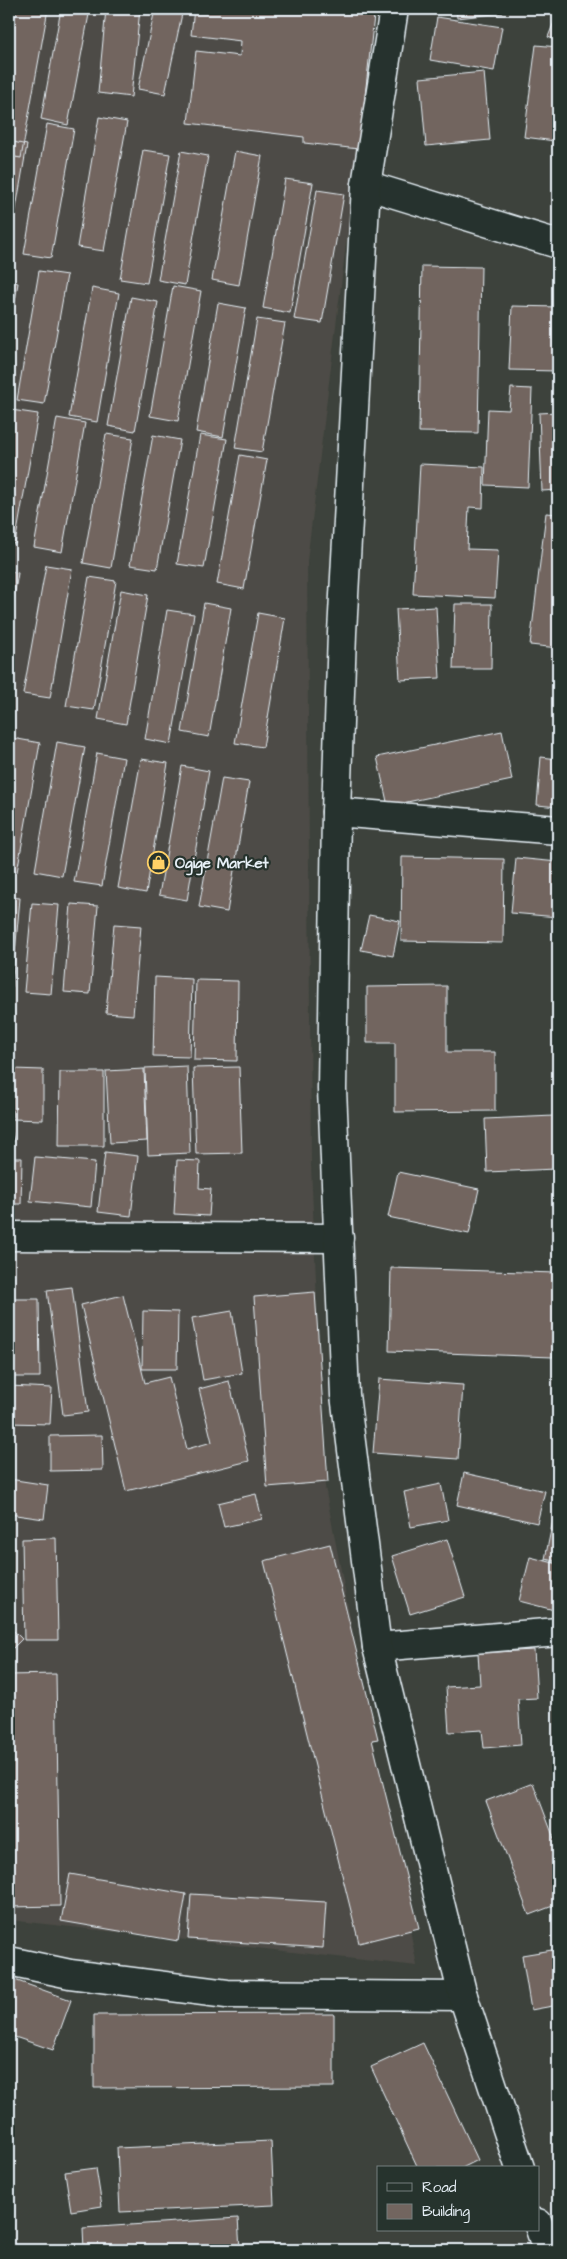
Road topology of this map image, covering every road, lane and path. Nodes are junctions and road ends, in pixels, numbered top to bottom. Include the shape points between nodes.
1 (394, 9) edge
2 (366, 185) junction
3 (558, 244) edge
4 (336, 812) junction
5 (558, 830) edge
6 (9, 1236) edge
7 (339, 1238) junction
8 (558, 1632) edge
9 (377, 1647) junction
10 (9, 1961) edge
11 (463, 1996) junction
12 (519, 2166) edge
13 (540, 2229) edge
14 (547, 2250) edge

1 - 2 street
2 - 3 street
2 - 4 street via 342,633
4 - 5 street
4 - 7 street via 332,1089
6 - 7 street
7 - 9 street via 346,1395
8 - 9 street
9 - 11 street
10 - 11 street via 70,1974 227,1994
11 - 12 street
13 - 14 street

